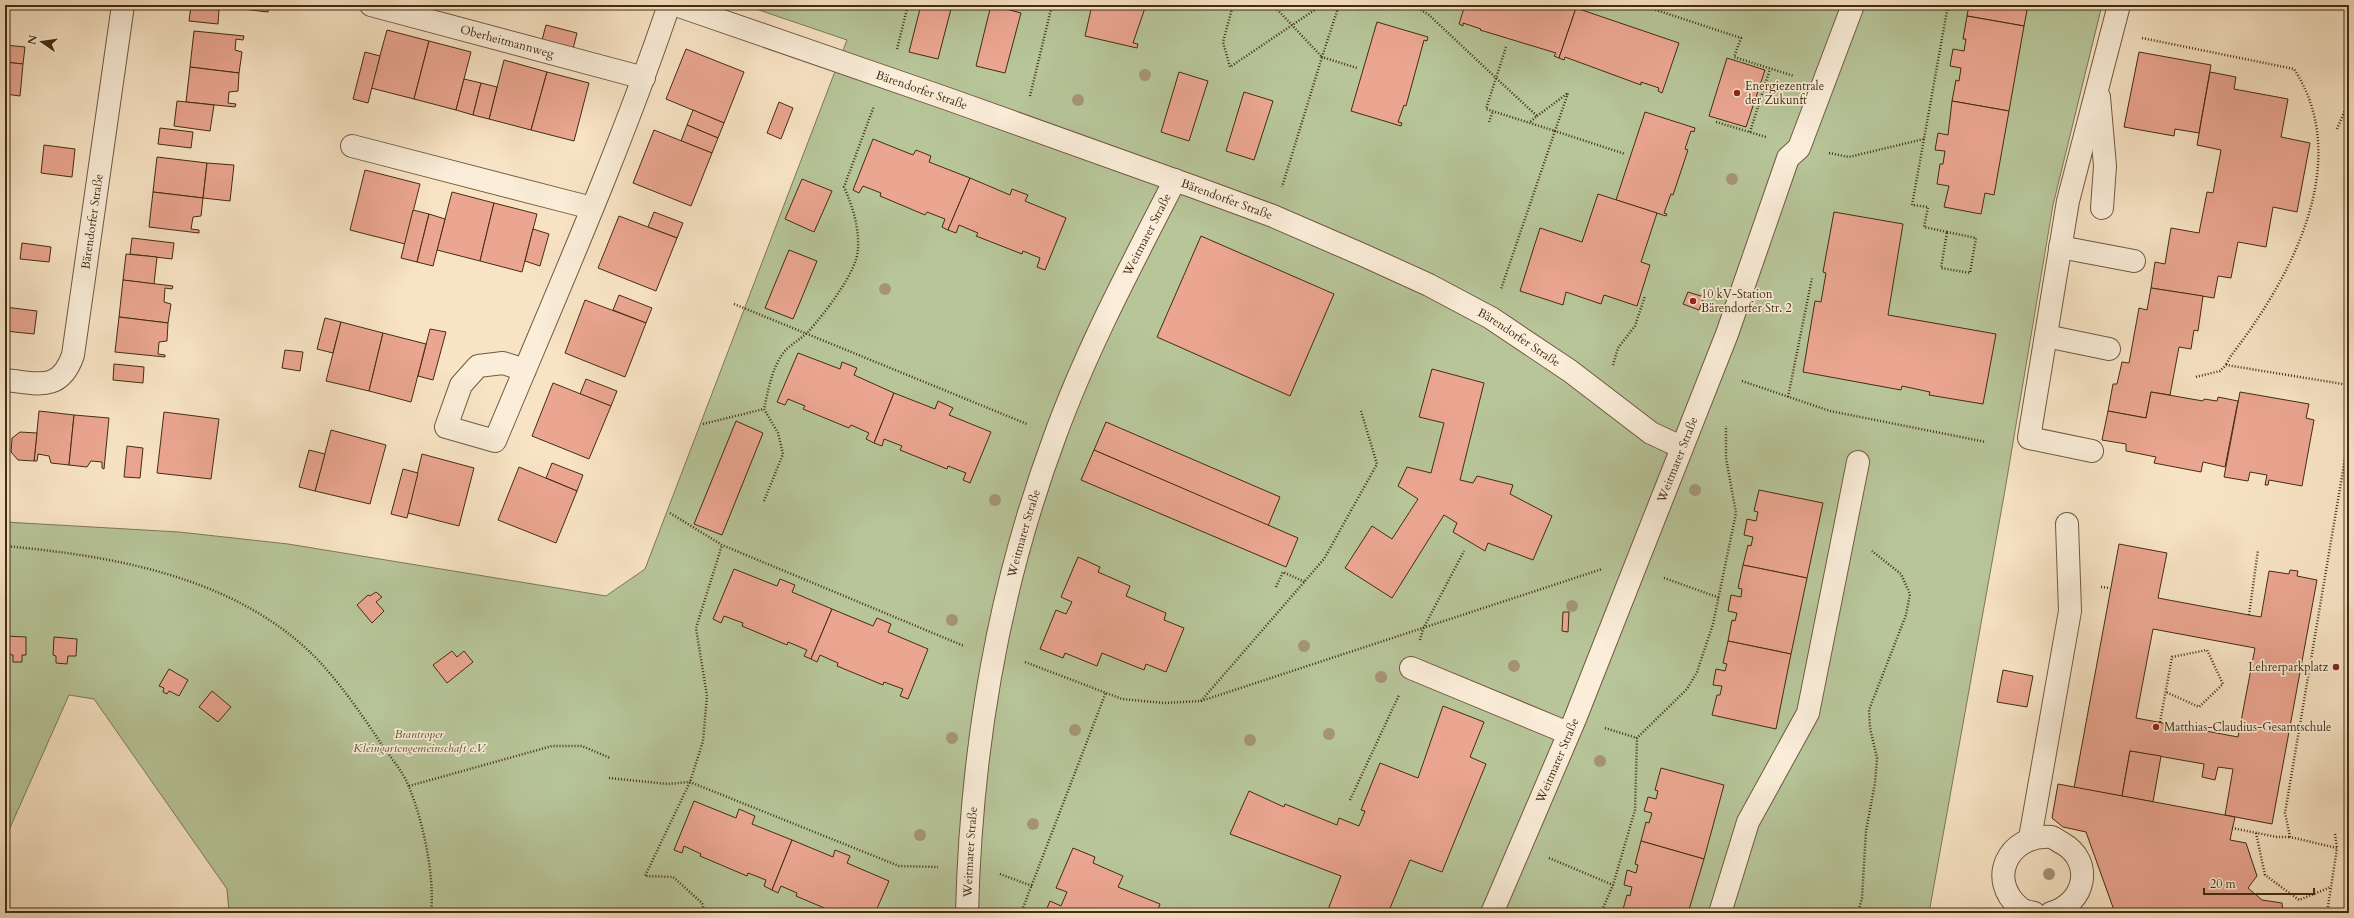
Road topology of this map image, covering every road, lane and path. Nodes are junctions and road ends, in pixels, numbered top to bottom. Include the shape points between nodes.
1 (123, 5) edge
2 (371, 5) edge
3 (669, 5) edge
4 (676, 5) edge
5 (908, 5) edge
6 (1052, 5) edge
7 (1233, 5) edge
8 (1273, 5) edge
9 (1322, 5) edge
10 (1339, 5) edge
11 (1413, 5) edge
12 (1641, 5) edge
13 (1853, 5) edge
14 (1948, 5) edge
15 (2119, 5) edge
16 (734, 15) edge
17 (1292, 25) junction
18 (2134, 37) dead end
19 (1506, 47) dead end
20 (1322, 57) junction
21 (1358, 68) dead end
22 (1770, 69) junction
23 (885, 77) junction
24 (644, 78) junction
25 (1496, 78) junction
26 (2304, 78) dead end
27 (2097, 84) junction
28 (1823, 86) junction
29 (2349, 101) edge
30 (1493, 111) junction
31 (1537, 116) junction
32 (1489, 122) dead end
33 (1716, 122) dead end
34 (1529, 123) junction
35 (2334, 124) dead end
36 (1022, 125) junction
37 (2337, 130) junction
38 (1555, 131) junction
39 (1750, 132) junction
40 (2338, 137) dead end
41 (1924, 139) junction
42 (352, 146) dead end
43 (1799, 148) junction
44 (1625, 154) dead end
45 (1175, 180) junction
46 (592, 208) junction
47 (2102, 208) dead end
48 (1273, 216) junction
49 (1947, 232) junction
50 (2060, 247) junction
51 (2134, 261) dead end
52 (1812, 278) dead end
53 (1645, 296) dead end
54 (2277, 297) dead end
55 (734, 304) dead end
56 (1491, 318) junction
57 (806, 334) junction
58 (2046, 336) junction
59 (2109, 349) dead end
60 (2226, 365) junction
61 (525, 370) dead end
62 (1713, 371) junction
63 (2196, 377) dead end
64 (5, 380) edge
65 (2349, 385) edge
66 (1603, 396) junction
67 (1788, 396) junction
68 (764, 409) junction
69 (1361, 411) dead end
70 (703, 424) dead end
71 (1726, 426) dead end
72 (1055, 435) junction
73 (2349, 435) edge
74 (1986, 442) dead end
75 (1681, 447) junction
76 (2092, 451) dead end
77 (1858, 462) dead end
78 (764, 501) dead end
79 (670, 513) dead end
80 (2067, 524) dead end
81 (1844, 534) junction
82 (722, 545) junction
83 (5, 546) edge
84 (2258, 550) dead end
85 (1636, 562) junction
86 (1306, 582) junction
87 (1276, 587) dead end
88 (1720, 598) junction
89 (2249, 615) dead end
90 (992, 658) junction
91 (1411, 668) dead end
92 (1106, 692) junction
93 (2166, 692) junction
94 (1201, 701) junction
95 (2160, 722) dead end
96 (1568, 733) junction
97 (610, 758) dead end
98 (609, 778) dead end
99 (690, 782) junction
100 (409, 786) junction
101 (2232, 828) dead end
102 (2256, 833) junction
103 (2335, 834) dead end
104 (2290, 837) junction
105 (2030, 838) junction
106 (1521, 846) junction
107 (2337, 848) junction
108 (968, 868) junction
109 (1613, 885) junction
110 (1032, 886) junction
111 (2331, 887) junction
112 (431, 913) edge
113 (705, 913) edge
114 (967, 913) edge
115 (1021, 913) edge
116 (1492, 913) edge
117 (1601, 913) edge
118 (1720, 913) edge
119 (1858, 913) edge
120 (2034, 913) edge
121 (2051, 913) edge
122 (2327, 913) edge

1 - 64 street, Bärendorfer Straße via 73,355 69,367 54,382 44,384
2 - 24 street, Oberheitmannweg
3 - 24 street
4 - 16 street, Bärendorfer Straße
5 - 23 path via 899,45
6 - 36 path
7 - 17 path via 1223,42 1230,67
8 - 17 path
9 - 17 path
10 - 20 path
11 - 25 path via 1429,15
12 - 22 path via 1741,38 1734,57
13 - 28 street, Weitmarer Straße
14 - 41 path
15 - 27 street
16 - 23 street, Bärendorfer Straße
17 - 20 path
18 - 26 path via 2294,69
19 - 25 path
20 - 21 path
20 - 48 path
22 - 28 path
22 - 39 path
23 - 36 street, Bärendorfer Straße
23 - 57 path via 844,187 857,225 858,251 847,279
24 - 46 street
25 - 30 path via 1486,109
25 - 31 path
27 - 47 street via 2105,166
27 - 50 street via 2068,201
28 - 43 street, Weitmarer Straße
29 - 37 path
30 - 32 path
30 - 34 path
31 - 34 path
31 - 38 path via 1568,93
33 - 39 path
34 - 38 path
35 - 37 path
36 - 45 street, Bärendorfer Straße
37 - 40 path
38 - 44 path
38 - 56 path
39 - 43 path
41 - 43 path via 1849,157
41 - 49 path via 1912,205 1928,207 1924,227
42 - 46 street
43 - 62 street, Weitmarer Straße via 1788,158
45 - 48 street, Bärendorfer Straße
45 - 72 street, Weitmarer Straße via 1111,306
46 - 61 street
48 - 56 street, Bärendorfer Straße via 1429,285
49 - 49 path via 1941,268 1970,273 1976,238
50 - 51 street
50 - 58 street
52 - 67 path
53 - 66 path via 1635,326 1618,348
54 - 60 path
55 - 57 path
56 - 66 street, Bärendorfer Straße
57 - 68 path via 784,352 770,381
57 - 72 path
58 - 59 street
58 - 76 street via 2029,438
60 - 63 path via 2220,371
60 - 65 path
62 - 67 path
62 - 75 street, Weitmarer Straße
66 - 75 street, Bärendorfer Straße via 1650,433
67 - 74 path via 1830,410
68 - 70 path
68 - 78 path via 778,433 783,454
69 - 86 path via 1377,464 1324,559
71 - 88 path via 1726,458 1736,513
72 - 90 street, Weitmarer Straße via 1018,548
73 - 104 path via 2285,813
75 - 85 street, Weitmarer Straße
77 - 81 street
79 - 82 path
80 - 105 street via 2070,611
81 - 118 street via 1808,713 1748,822
81 - 119 path via 1881,556 1901,574 1910,594 1906,615 1869,710 1877,758 1876,783 1866,831 1862,898
82 - 90 path
82 - 99 path via 696,628 707,696 703,741
83 - 100 path via 57,551 136,564 240,602 279,628 317,659 365,720
84 - 89 path
85 - 88 path
85 - 94 path
85 - 96 street, Weitmarer Straße
86 - 87 path via 1283,572
86 - 94 path
88 - 109 path via 1697,672 1687,688 1637,738 1635,810
90 - 92 path via 1024,662
90 - 108 street, Weitmarer Straße via 976,763
91 - 96 street
92 - 94 path via 1122,698 1164,703
92 - 110 path
93 - 93 path via 2172,657 2207,650 2223,684 2199,707
93 - 95 path
96 - 106 street, Weitmarer Straße
97 - 100 path via 582,746 552,746
98 - 99 path via 668,784
99 - 108 path via 900,866
99 - 113 path via 645,876 673,877 702,903
100 - 112 path via 426,845
101 - 102 path
102 - 104 path
102 - 111 path via 2265,875 2299,900
103 - 107 path
104 - 107 path
105 - 120 street via 2017,847 2007,859 2003,874 2007,890 2021,908
105 - 121 street via 2053,837 2073,849 2082,870 2080,892 2064,909
106 - 109 path
106 - 116 street, Weitmarer Straße
107 - 111 path
108 - 110 path via 991,871
108 - 114 street, Weitmarer Straße
109 - 117 path
110 - 115 path
111 - 122 path

